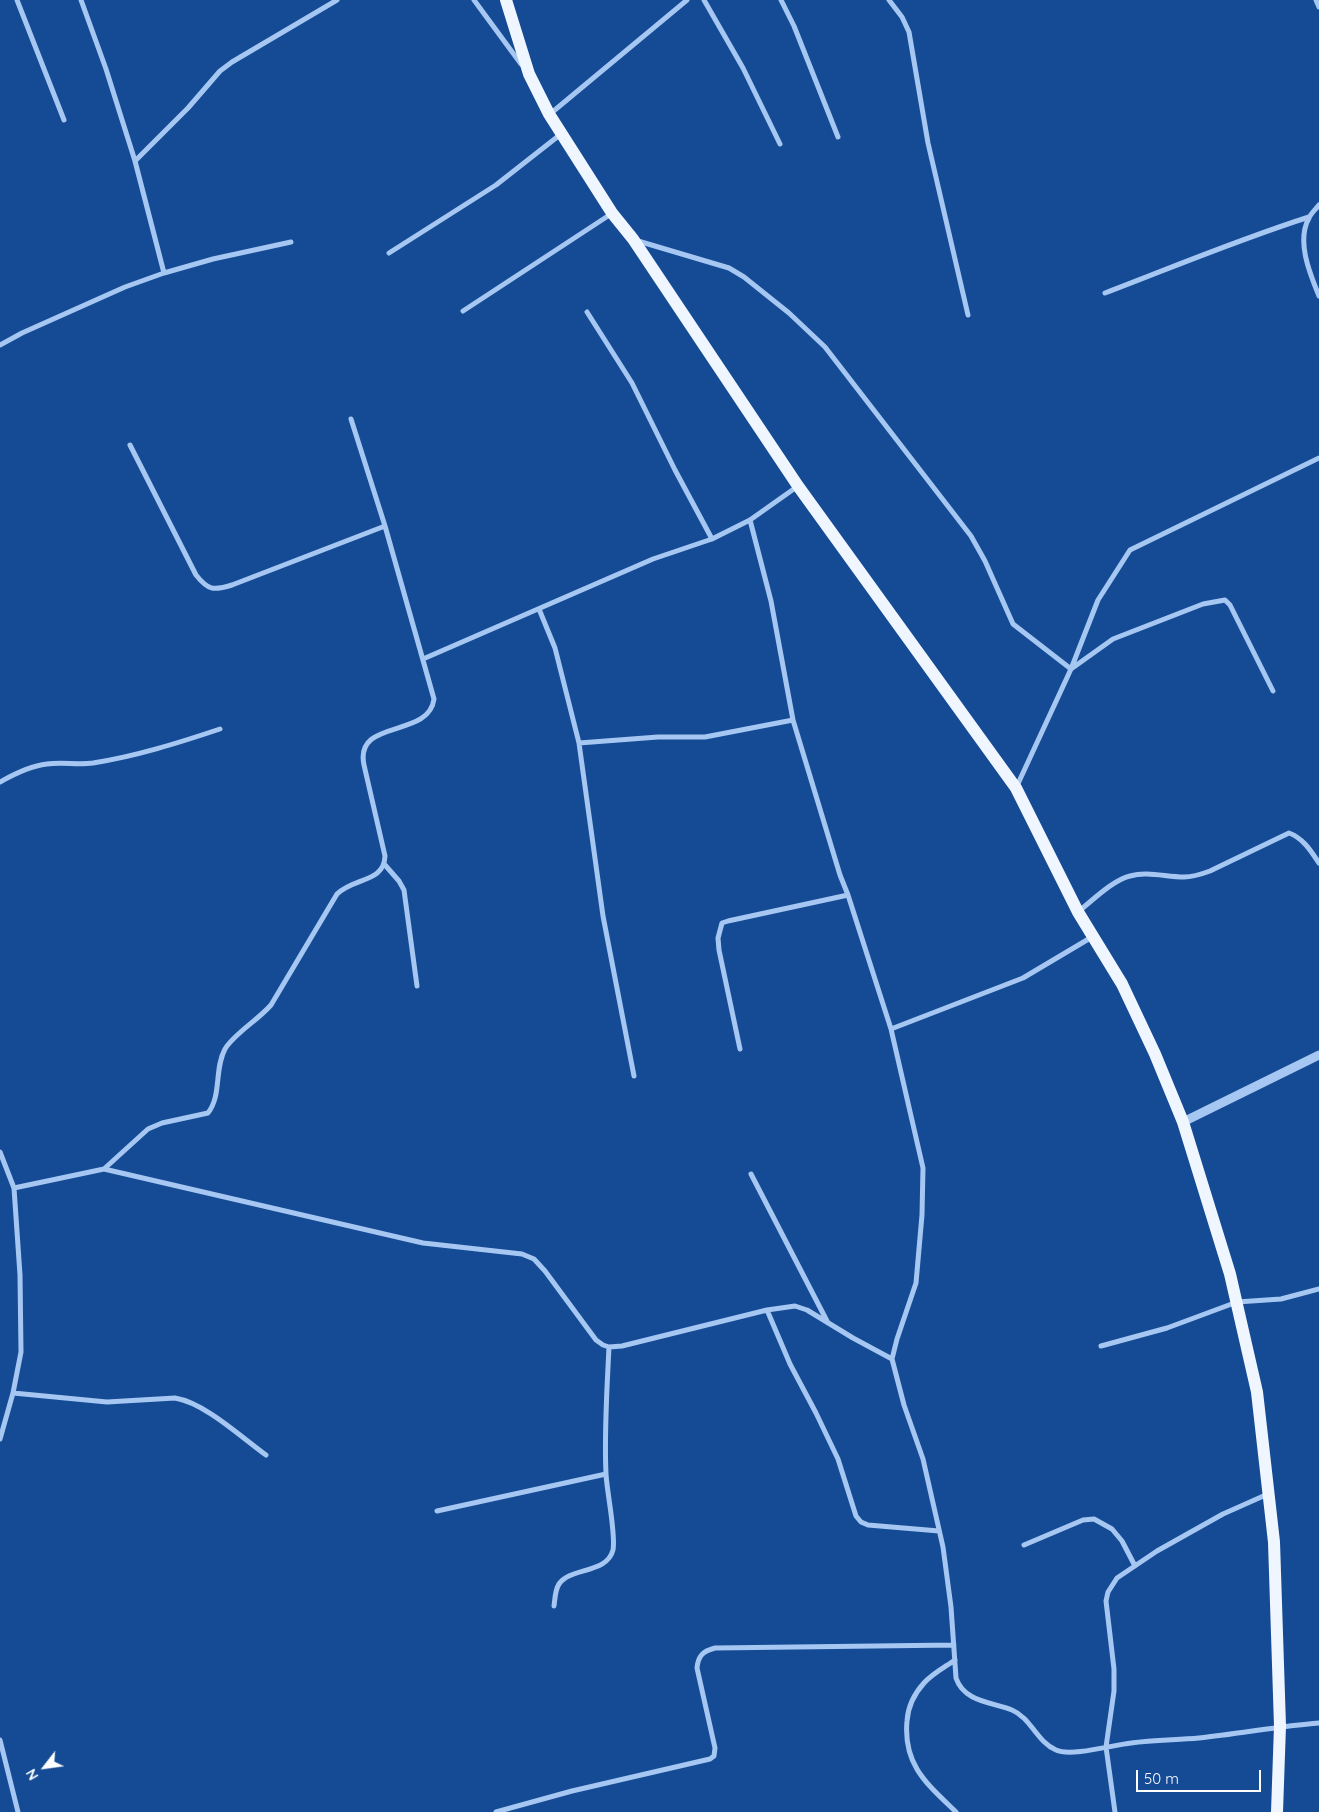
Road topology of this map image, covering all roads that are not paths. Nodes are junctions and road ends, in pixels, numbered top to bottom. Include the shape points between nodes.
1 (17, 0) edge
2 (80, 0) edge
3 (337, 0) edge
4 (474, 0) edge
5 (506, 0) edge
6 (687, 0) edge
7 (704, 0) edge
8 (781, 0) edge
9 (889, 0) edge
10 (1316, 0) edge
11 (1319, 8) edge
12 (529, 74) junction
13 (549, 114) junction
14 (64, 120) dead end
15 (561, 134) junction
16 (838, 137) dead end
17 (780, 144) dead end
18 (135, 161) junction
19 (1319, 205) edge
20 (612, 213) junction
21 (1309, 218) junction
22 (633, 239) junction
23 (291, 242) dead end
24 (388, 253) dead end
25 (164, 273) junction
26 (1105, 293) dead end
27 (1319, 296) edge
28 (463, 311) dead end
29 (586, 312) dead end
30 (968, 315) dead end
31 (0, 345) edge
32 (351, 419) dead end
33 (130, 445) dead end
34 (1319, 458) edge
35 (798, 486) junction
36 (750, 520) junction
37 (385, 526) junction
38 (712, 539) junction
39 (539, 609) junction
40 (423, 659) junction
41 (1071, 669) junction
42 (1273, 691) dead end
43 (793, 720) junction
44 (220, 729) dead end
45 (579, 743) junction
46 (0, 782) edge
47 (1016, 788) junction
48 (1319, 863) edge
49 (385, 865) junction
50 (848, 895) junction
51 (1078, 912) junction
52 (1093, 937) junction
53 (418, 986) dead end
54 (891, 1029) junction
55 (740, 1049) dead end
56 (1319, 1055) edge
57 (634, 1076) dead end
58 (1183, 1122) junction
59 (0, 1152) edge
60 (104, 1169) junction
61 (751, 1174) dead end
62 (14, 1188) junction
63 (1319, 1288) edge
64 (1237, 1302) junction
65 (767, 1310) junction
66 (829, 1323) junction
67 (1101, 1346) dead end
68 (609, 1347) junction
69 (892, 1359) junction
70 (13, 1393) junction
71 (0, 1439) edge
72 (266, 1455) dead end
73 (606, 1474) junction
74 (1269, 1494) junction
75 (436, 1511) dead end
76 (939, 1531) junction
77 (1024, 1545) dead end
78 (1135, 1566) junction
79 (554, 1606) dead end
80 (954, 1645) junction
81 (955, 1660) junction
82 (1319, 1723) edge
83 (1280, 1726) junction
84 (0, 1740) edge
85 (1106, 1747) junction
86 (3, 1760) edge
87 (18, 1812) edge
88 (496, 1812) edge
89 (956, 1812) edge
90 (1115, 1812) edge
91 (1277, 1812) edge

1 - 14 street
2 - 18 street
3 - 18 street via 220,71
4 - 12 street
5 - 12 main road
6 - 13 street
7 - 17 street via 743,68
8 - 16 street
9 - 30 street via 908,32 928,143
10 - 11 street
12 - 13 main road
13 - 15 main road
15 - 20 main road
15 - 24 street via 496,185
18 - 25 street
19 - 21 street
20 - 22 main road
20 - 28 street
21 - 26 street via 1252,236
21 - 27 street via 1304,237 1306,254
22 - 35 main road
22 - 41 street via 729,268 790,313 825,347 971,536 1013,624
23 - 25 street
25 - 31 street via 125,287
29 - 38 street via 632,383
32 - 37 street
33 - 37 street via 196,575 205,586 213,589 232,586
34 - 41 street via 1130,550 1098,600
35 - 36 street
35 - 47 main road
36 - 38 street
36 - 43 street via 771,601
37 - 40 street
38 - 39 street via 653,559
39 - 40 street
39 - 45 street via 555,648
40 - 49 street via 434,699 433,708 421,719 374,736 363,751
41 - 42 street via 1113,639 1203,604 1225,600
41 - 47 street
43 - 45 street via 705,737
43 - 50 street
44 - 46 street via 166,748 117,758 90,763 46,764
45 - 57 street via 603,916
47 - 51 main road
48 - 51 street via 1303,842 1289,833 1199,875 1128,876
49 - 53 street via 404,890
49 - 60 street via 381,872 342,888 271,1005 225,1049 215,1105 208,1113 148,1129
50 - 54 street
50 - 55 street via 722,924 719,950
51 - 52 main road
52 - 54 street via 1022,978
52 - 58 main road via 1122,984
54 - 69 street via 923,1168 916,1283
56 - 58 street
58 - 64 main road
59 - 62 street
60 - 62 street
60 - 68 street via 423,1243 522,1254 534,1259 596,1340
61 - 66 street
62 - 70 street via 21,1352
63 - 64 street via 1281,1299
64 - 67 street via 1167,1328
64 - 74 main road via 1258,1392
65 - 66 street via 795,1306
65 - 68 street via 680,1333
65 - 76 street via 793,1371 838,1459 856,1516 868,1525
66 - 69 street
68 - 73 street
69 - 76 street via 923,1459
70 - 71 street
70 - 72 street via 107,1402 186,1400 201,1407
73 - 75 street
73 - 79 street via 612,1551 596,1567 564,1578 557,1588
74 - 78 street via 1223,1514
74 - 83 main road via 1274,1542
76 - 80 street via 948,1575
77 - 78 street via 1083,1520 1094,1519 1112,1529
78 - 85 street via 1117,1578 1106,1601 1114,1668
80 - 81 street
80 - 88 street via 708,1650 701,1655 697,1668 714,1756
81 - 85 street via 956,1678 964,1692 971,1698 1022,1715 1055,1750 1067,1753
81 - 89 street via 925,1681 912,1698 906,1734 909,1755 920,1776
82 - 83 street
83 - 85 street
83 - 91 main road
84 - 86 street
85 - 90 street
86 - 87 street

